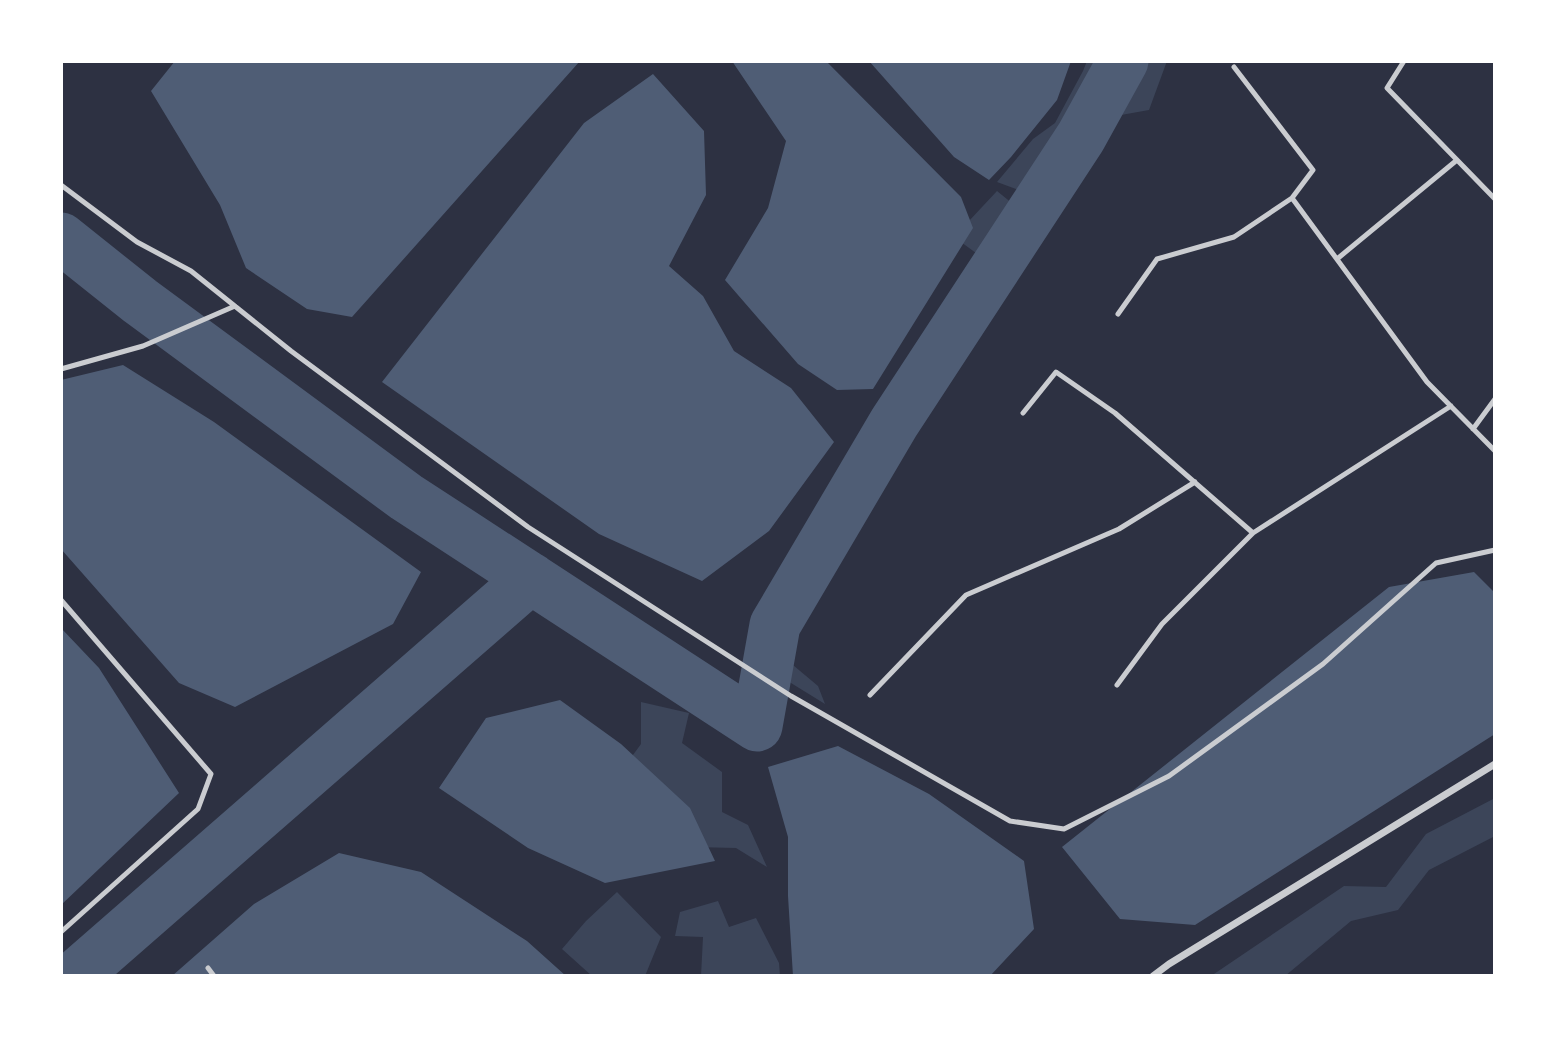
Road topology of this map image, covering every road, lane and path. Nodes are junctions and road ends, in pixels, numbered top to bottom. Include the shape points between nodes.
1 (1404, 61) edge
2 (1234, 67) dead end
3 (1457, 160) junction
4 (61, 185) edge
5 (1292, 198) junction
6 (1495, 199) edge
7 (1337, 259) junction
8 (234, 306) junction
9 (1118, 314) dead end
10 (61, 369) edge
11 (1495, 398) edge
12 (1451, 406) junction
13 (1023, 413) dead end
14 (1473, 429) junction
15 (1495, 451) edge
16 (1195, 482) junction
17 (1253, 533) junction
18 (1495, 550) edge
19 (61, 600) edge
20 (1117, 685) dead end
21 (870, 695) dead end
22 (1495, 764) edge
23 (61, 932) edge
24 (208, 968) dead end
25 (214, 976) edge
26 (1153, 976) edge

1 - 3 lane via 1387,88
2 - 5 lane via 1313,170
3 - 6 lane
3 - 7 lane
4 - 8 lane via 137,242 191,271
5 - 7 lane
5 - 9 lane via 1234,237 1157,259
7 - 12 lane via 1427,382
8 - 10 lane via 143,346
8 - 18 lane via 528,527 791,696 1010,821 1064,829 1168,776 1323,664 1436,563
11 - 14 lane
12 - 14 lane
12 - 17 lane
13 - 16 lane via 1056,372 1115,413
14 - 15 lane
16 - 17 lane
16 - 21 lane via 1119,528 966,595
17 - 20 lane via 1162,624
19 - 23 lane via 211,774 198,809
22 - 26 street
24 - 25 lane

